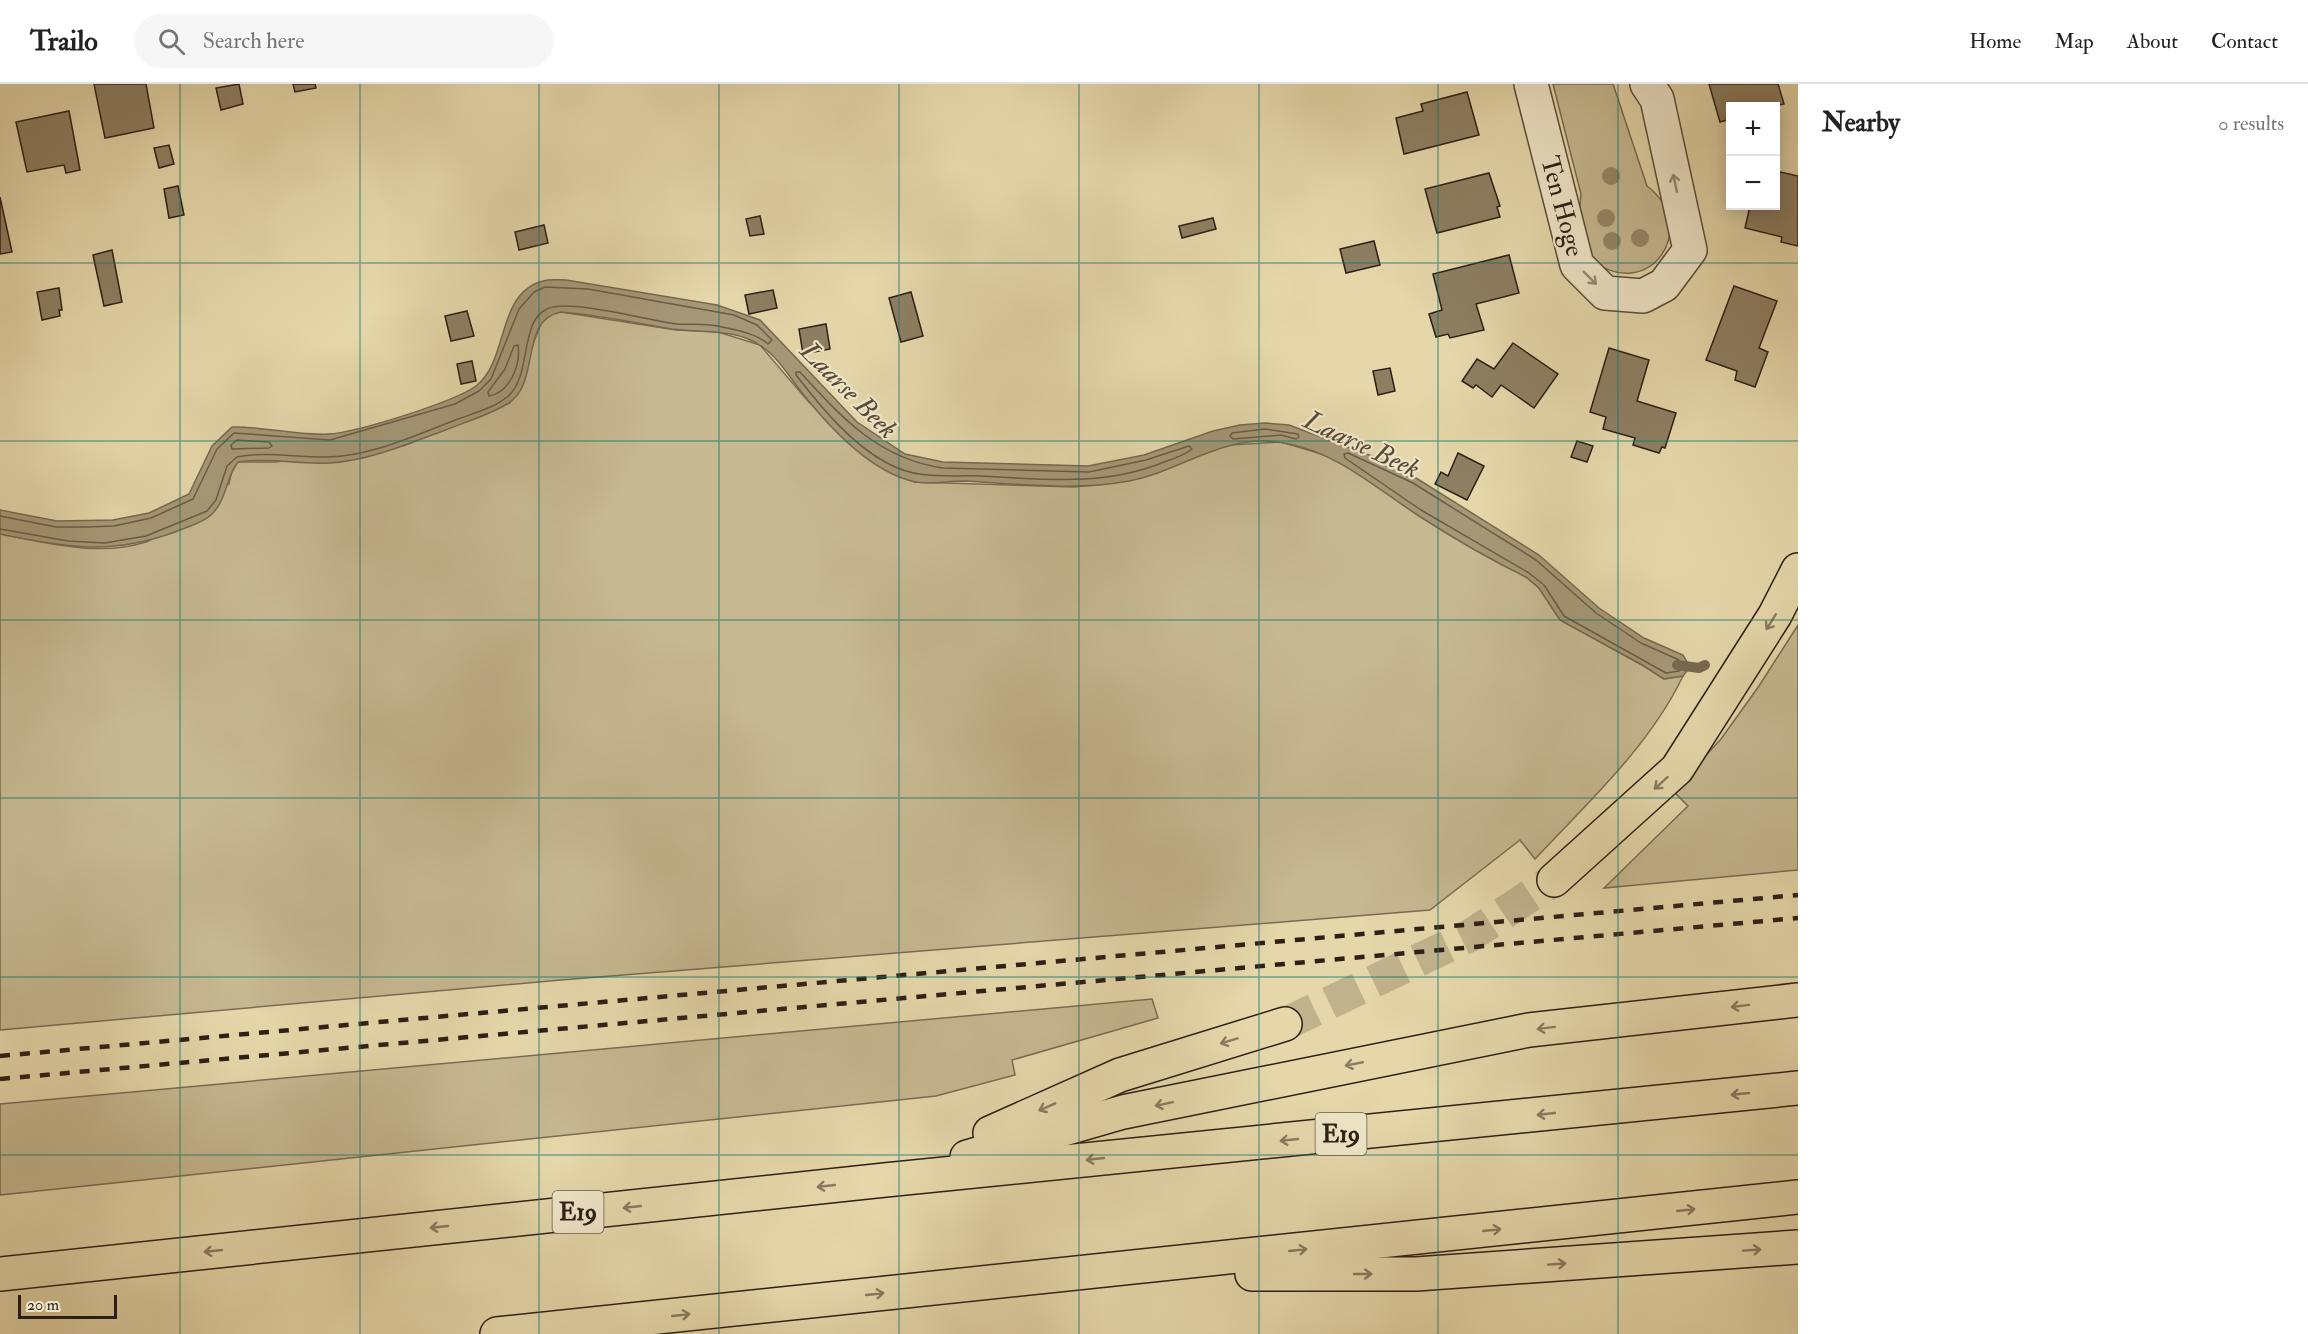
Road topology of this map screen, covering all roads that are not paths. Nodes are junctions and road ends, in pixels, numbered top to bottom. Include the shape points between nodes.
1 (1531, 84) edge
2 (1647, 84) edge
3 (1798, 570) edge
4 (1554, 880) tunnel mouth
5 (1798, 1000) edge
6 (1285, 1024) tunnel mouth
7 (1798, 1088) edge
8 (885, 1180) junction
9 (1798, 1197) edge
10 (1798, 1247) edge
11 (0, 1274) edge
12 (1073, 1274) junction
13 (497, 1334) edge

1 -> 2 street, Ten Hoge via 1577,265 1605,293 1643,296 1664,285 1690,250 1657,99
3 -> 4 highway via 1775,615 1677,769
5 -> 8 highway via 1529,1030 1123,1112
6 -> 8 highway via 1120,1075
7 -> 8 highway, E19
8 -> 11 highway, E19
12 -> 9 highway
12 -> 10 highway via 1416,1274
13 -> 12 highway

